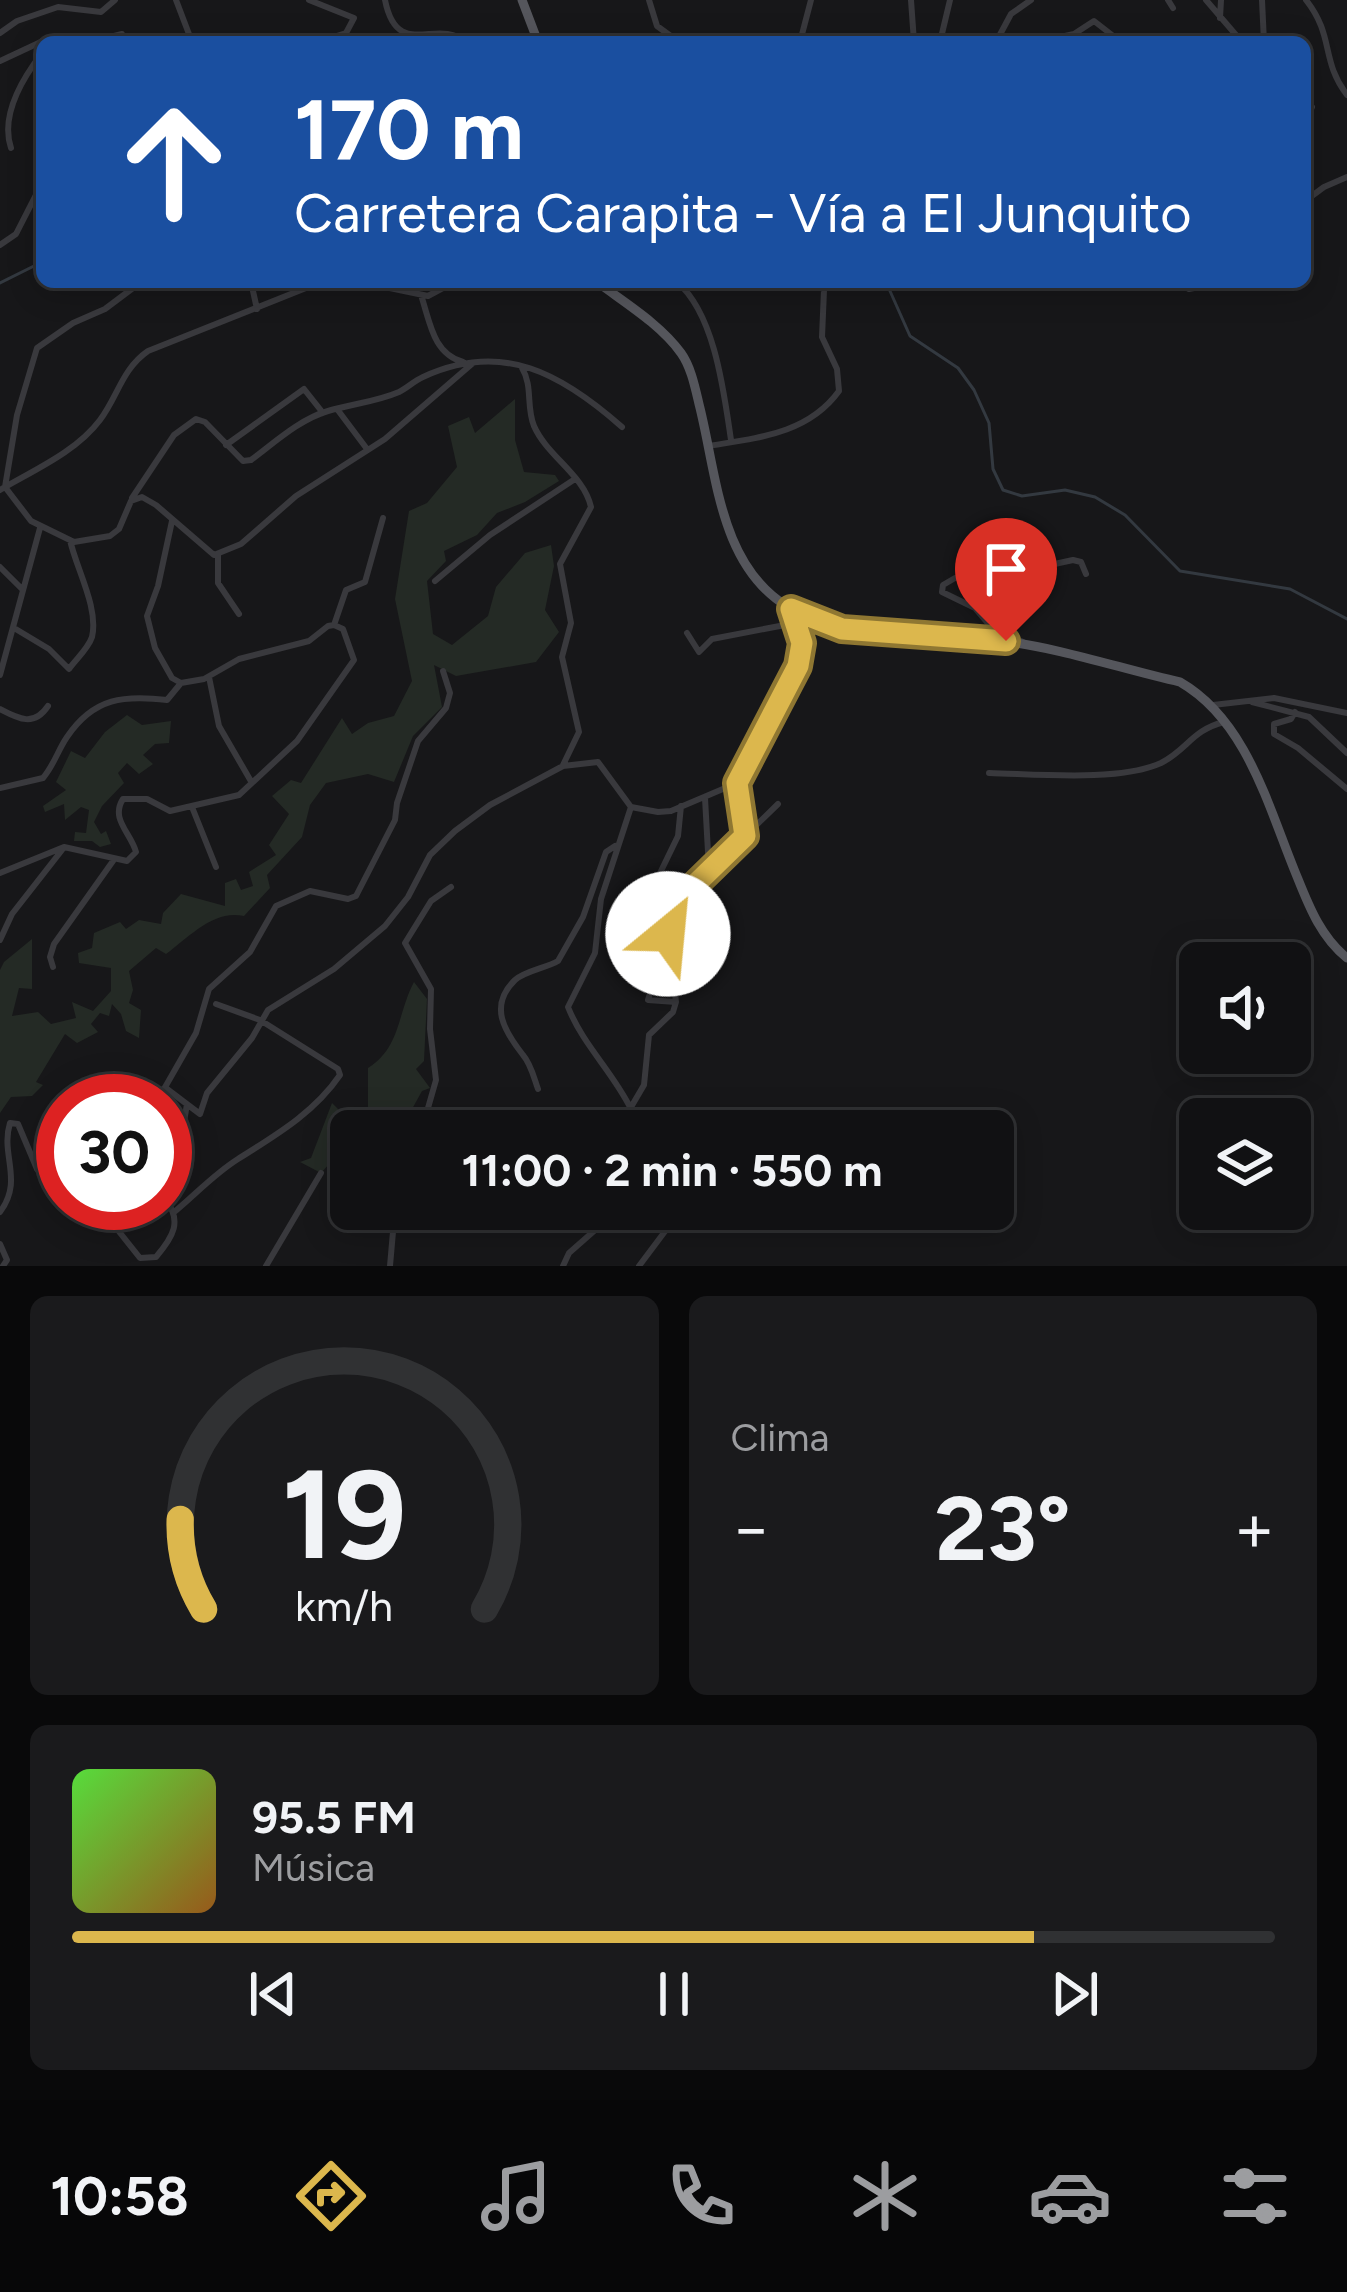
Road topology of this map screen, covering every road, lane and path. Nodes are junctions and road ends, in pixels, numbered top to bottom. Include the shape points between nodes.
1 (115, 0) edge
2 (176, 0) edge
3 (309, 0) edge
4 (385, 0) edge
5 (522, 0) edge
6 (649, 0) edge
7 (811, 0) edge
8 (911, 0) edge
9 (950, 0) edge
10 (1030, 0) edge
11 (1206, 0) edge
12 (1221, 0) edge
13 (1262, 0) edge
14 (1306, 0) edge
15 (1220, 17) junction
16 (0, 33) edge
17 (190, 36) edge
18 (337, 36) edge
19 (459, 36) edge
20 (536, 36) edge
21 (671, 36) edge
22 (802, 36) edge
23 (914, 36) edge
24 (941, 36) edge
25 (999, 36) edge
26 (1064, 36) edge
27 (1113, 36) edge
28 (1237, 36) edge
29 (1264, 36) edge
30 (36, 47) edge
31 (0, 61) edge
32 (36, 63) edge
33 (1347, 95) edge
34 (10, 148) dead end
35 (1347, 177) edge
36 (36, 195) edge
37 (1311, 197) edge
38 (0, 245) edge
39 (133, 288) edge
40 (252, 288) edge
41 (306, 288) edge
42 (389, 288) edge
43 (445, 288) edge
44 (605, 288) edge
45 (681, 288) edge
46 (822, 288) edge
47 (421, 295) junction
48 (257, 308) junction
49 (473, 363) junction
50 (520, 365) junction
51 (337, 409) junction
52 (323, 412) junction
53 (622, 427) dead end
54 (731, 442) junction
55 (226, 445) junction
56 (709, 446) junction
57 (0, 451) edge
58 (368, 451) junction
59 (9, 456) junction
60 (575, 479) junction
61 (3, 488) edge
62 (131, 501) junction
63 (383, 518) dead end
64 (172, 520) junction
65 (40, 526) junction
66 (70, 540) junction
67 (218, 555) junction
68 (0, 567) edge
69 (1086, 574) dead end
70 (435, 581) dead end
71 (23, 591) junction
72 (789, 607) junction
73 (239, 614) dead end
74 (334, 625) junction
75 (0, 629) edge
76 (12, 633) junction
77 (688, 633) dead end
78 (1031, 647) junction
79 (443, 671) dead end
80 (0, 675) edge
81 (209, 677) junction
82 (181, 683) junction
83 (1243, 700) junction
84 (1213, 705) junction
85 (48, 706) dead end
86 (0, 709) edge
87 (1295, 712) junction
88 (1347, 712) edge
89 (1228, 722) junction
90 (1347, 753) edge
91 (563, 766) junction
92 (989, 773) dead end
93 (737, 783) junction
94 (252, 784) junction
95 (0, 788) edge
96 (1347, 789) edge
97 (705, 799) junction
98 (682, 804) junction
99 (778, 805) dead end
100 (631, 806) junction
101 (192, 807) junction
102 (745, 836) junction
103 (617, 844) junction
104 (64, 847) junction
105 (113, 861) junction
106 (216, 867) dead end
107 (709, 871) junction
108 (0, 873) edge
109 (451, 887) dead end
110 (668, 911) junction
111 (668, 934) junction
112 (0, 940) edge
113 (1347, 958) edge
114 (53, 967) dead end
115 (676, 1002) junction
116 (216, 1004) dead end
117 (260, 1020) junction
118 (173, 1074) edge
119 (538, 1089) dead end
120 (192, 1108) edge
121 (631, 1109) joint
122 (428, 1110) edge
123 (36, 1167) edge
124 (321, 1173) dead end
125 (192, 1190) edge
126 (0, 1212) edge
127 (118, 1230) edge
128 (175, 1230) edge
129 (393, 1230) edge
130 (595, 1230) edge
131 (666, 1230) edge
132 (0, 1244) edge
133 (3, 1266) edge
134 (266, 1266) edge
135 (390, 1266) edge
136 (563, 1266) edge
137 (639, 1266) edge

1 - 16 street via 101,12 58,8
2 - 17 street
3 - 18 street via 354,18
4 - 19 street via 403,33
5 - 20 main road
6 - 21 street via 657,26
7 - 22 street
8 - 23 street
9 - 24 street
10 - 25 street
11 - 15 street
12 - 15 street
13 - 29 street
14 - 33 street
15 - 28 street
26 - 27 street via 1094,21
30 - 31 street
32 - 34 street via 7,109
35 - 37 street
36 - 38 street via 16,235
39 - 59 street via 38,348
40 - 48 street
41 - 48 street
42 - 47 street
43 - 47 street
44 - 56 main road via 682,354
45 - 54 street via 715,354
46 - 54 street via 822,337 839,392 796,427
47 - 49 street via 439,347
48 - 61 street via 134,361 87,435
49 - 50 street
49 - 51 street
49 - 58 street
50 - 53 street via 578,388
50 - 60 street via 535,430
51 - 52 street
51 - 58 street
52 - 55 street via 251,460
52 - 55 street via 304,389
54 - 56 street
55 - 62 street via 205,422 189,422
56 - 72 main road via 741,557
57 - 59 street
58 - 67 street
59 - 61 street
60 - 70 street
60 - 91 street via 591,508 560,564 571,622 562,657 579,732
61 - 65 street
62 - 64 street via 148,499
62 - 66 street via 110,536
63 - 74 street via 365,582 346,590
64 - 67 street
64 - 82 street via 147,616 155,648
65 - 66 street
65 - 71 street
66 - 76 street via 92,622 85,650 68,669
67 - 73 street via 218,583
68 - 71 street
69 - 78 street via 1073,560 943,585 949,598
71 - 76 street
72 - 77 street via 785,625 712,639 699,652
72 - 78 main road via 842,629
72 - 93 street via 802,643 798,666
74 - 81 street via 309,641 231,661
74 - 94 street via 353,648 352,666 297,741
75 - 76 street
76 - 80 street
78 - 84 main road via 1180,682
79 - 118 street via 446,708 418,741 395,820 356,896 310,891 276,907 250,952 209,989
81 - 82 street
81 - 94 street via 219,726
82 - 95 street via 167,700 125,696 107,704 79,724 43,778
83 - 84 street
83 - 87 street
83 - 88 street
84 - 89 main road
85 - 86 street via 32,720
87 - 90 street
87 - 96 street via 1274,724 1274,734
89 - 92 street via 1204,727 1158,764 1095,775
89 - 113 main road via 1315,917
91 - 100 street via 598,762
91 - 117 street via 455,831 372,938
93 - 97 street
93 - 102 street
94 - 101 street
97 - 98 street
97 - 107 street
98 - 100 street via 658,812
98 - 110 street via 661,871
99 - 102 street
100 - 103 street
101 - 105 street via 170,811 123,799 120,821 136,852
101 - 106 street
102 - 107 street
103 - 119 street via 606,852 558,961 519,976 506,997 500,1022
103 - 121 street via 595,952 568,1007
104 - 105 street
104 - 108 street
104 - 112 street
105 - 114 street via 54,944
107 - 110 street
109 - 122 street via 431,901 405,943 431,989 436,1080
110 - 111 street
111 - 115 street
111 - 115 street via 647,1000
115 - 121 street via 649,1035 644,1085
116 - 117 street
117 - 120 street via 200,1114
117 - 125 street via 340,1075 277,1137
123 - 126 street via 18,1124 10,1123 1,1144 11,1191
124 - 134 street
127 - 128 street via 140,1258 156,1257
129 - 135 street
130 - 136 street
131 - 137 street
132 - 133 street

